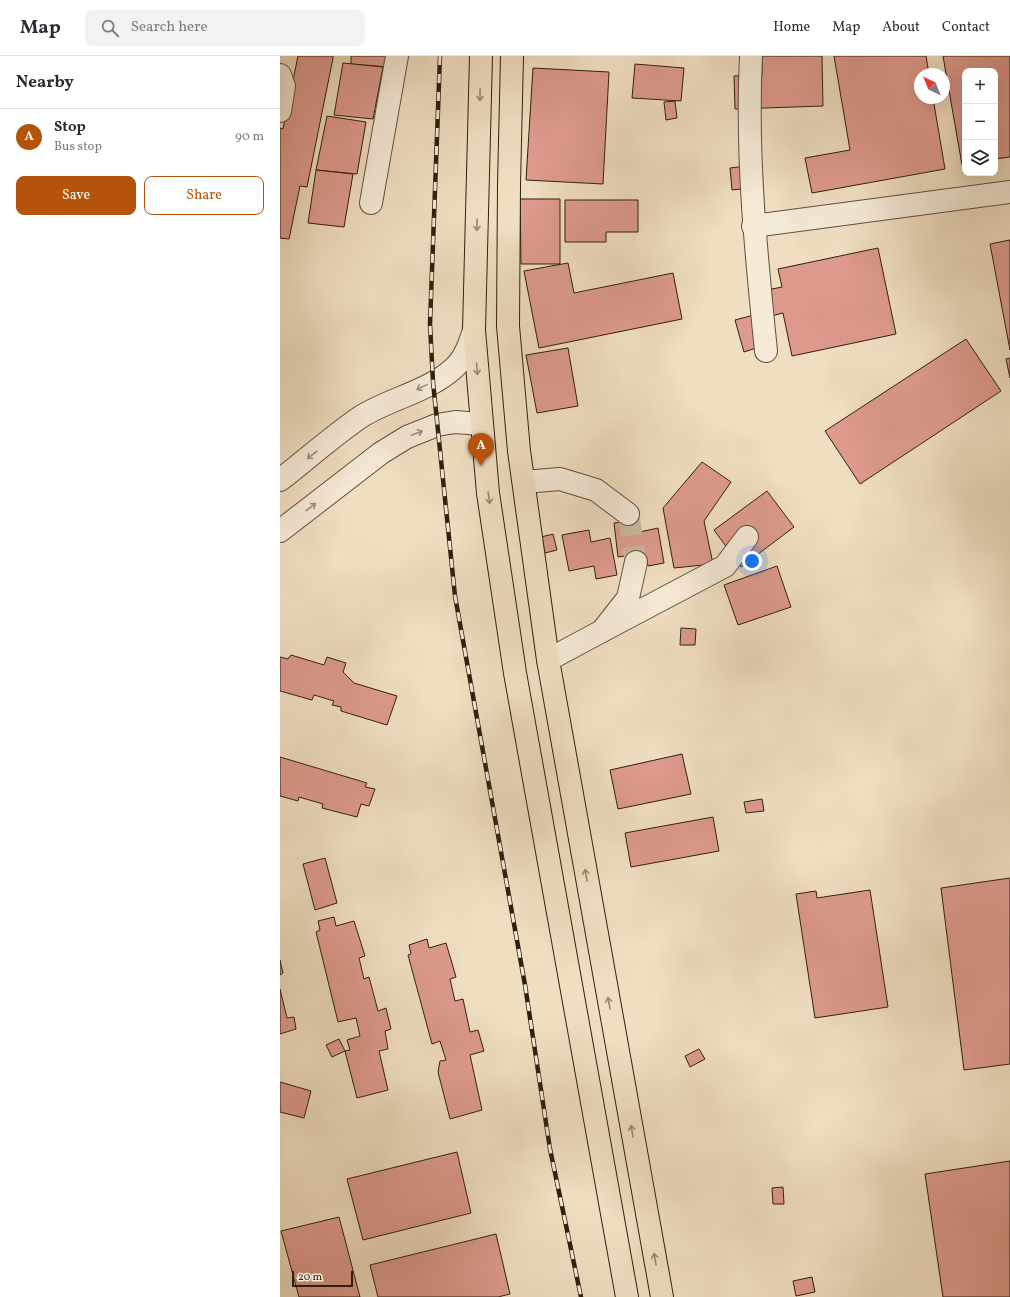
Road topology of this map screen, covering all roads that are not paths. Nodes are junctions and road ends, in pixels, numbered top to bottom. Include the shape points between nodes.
1 (397, 56) edge
2 (481, 56) edge
3 (512, 56) edge
4 (751, 56) edge
5 (280, 75) edge
6 (280, 111) edge
7 (1010, 192) edge
8 (371, 203) dead end
9 (753, 226) junction
10 (474, 330) junction
11 (766, 351) dead end
12 (482, 424) junction
13 (280, 480) edge
14 (524, 482) junction
15 (628, 514) tunnel mouth
16 (280, 531) edge
17 (747, 538) dead end
18 (636, 562) tunnel mouth
19 (602, 631) junction
20 (548, 660) junction
21 (627, 1297) edge
22 (662, 1297) edge

1 - 8 street
2 -> 10 main road
3 - 14 main road via 508,326
4 - 9 street via 749,101
5 - 6 street via 284,86
7 - 9 street
9 - 11 street
10 -> 12 main road
10 -> 13 street via 468,349 455,367 433,382 361,417
16 -> 12 street via 381,453 407,437 437,425
12 -> 21 main road via 488,493 515,673
14 - 15 street via 560,479 596,490
14 - 20 main road
17 - 19 street via 725,566
18 - 19 street via 628,598
19 - 20 street
22 -> 20 main road

